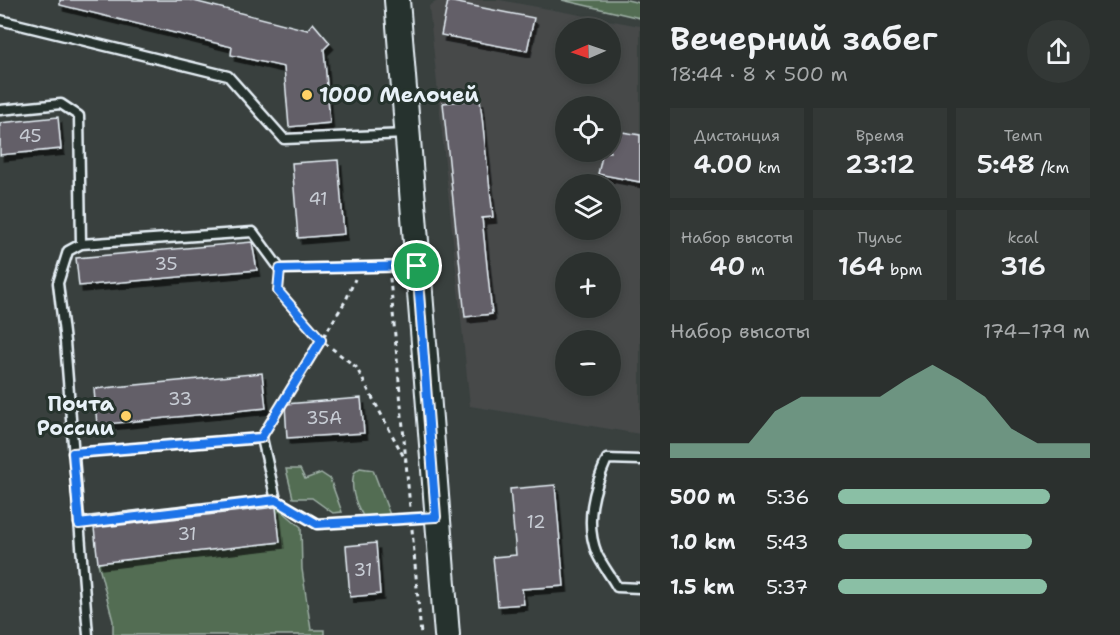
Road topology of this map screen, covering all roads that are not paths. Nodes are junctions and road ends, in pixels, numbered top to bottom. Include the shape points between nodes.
1 (398, 0) edge
2 (0, 20) edge
3 (0, 110) edge
4 (408, 134) junction
5 (81, 244) junction
6 (417, 266) junction
7 (73, 453) junction
8 (640, 460) edge
9 (276, 500) junction
10 (436, 517) junction
11 (79, 524) junction
12 (640, 588) edge
13 (88, 635) edge
14 (447, 635) edge

1 - 4 street
2 - 4 lane via 228,76 285,139
3 - 5 lane via 61,104 79,116
4 - 6 street
5 - 6 lane via 253,232 280,269
5 - 7 lane via 68,251 57,283
6 - 10 street
7 - 9 lane via 261,438
7 - 11 lane
8 - 12 lane via 607,459 594,487 591,522 597,554 617,587
9 - 10 lane via 317,524
9 - 11 lane
10 - 14 street
11 - 13 lane

